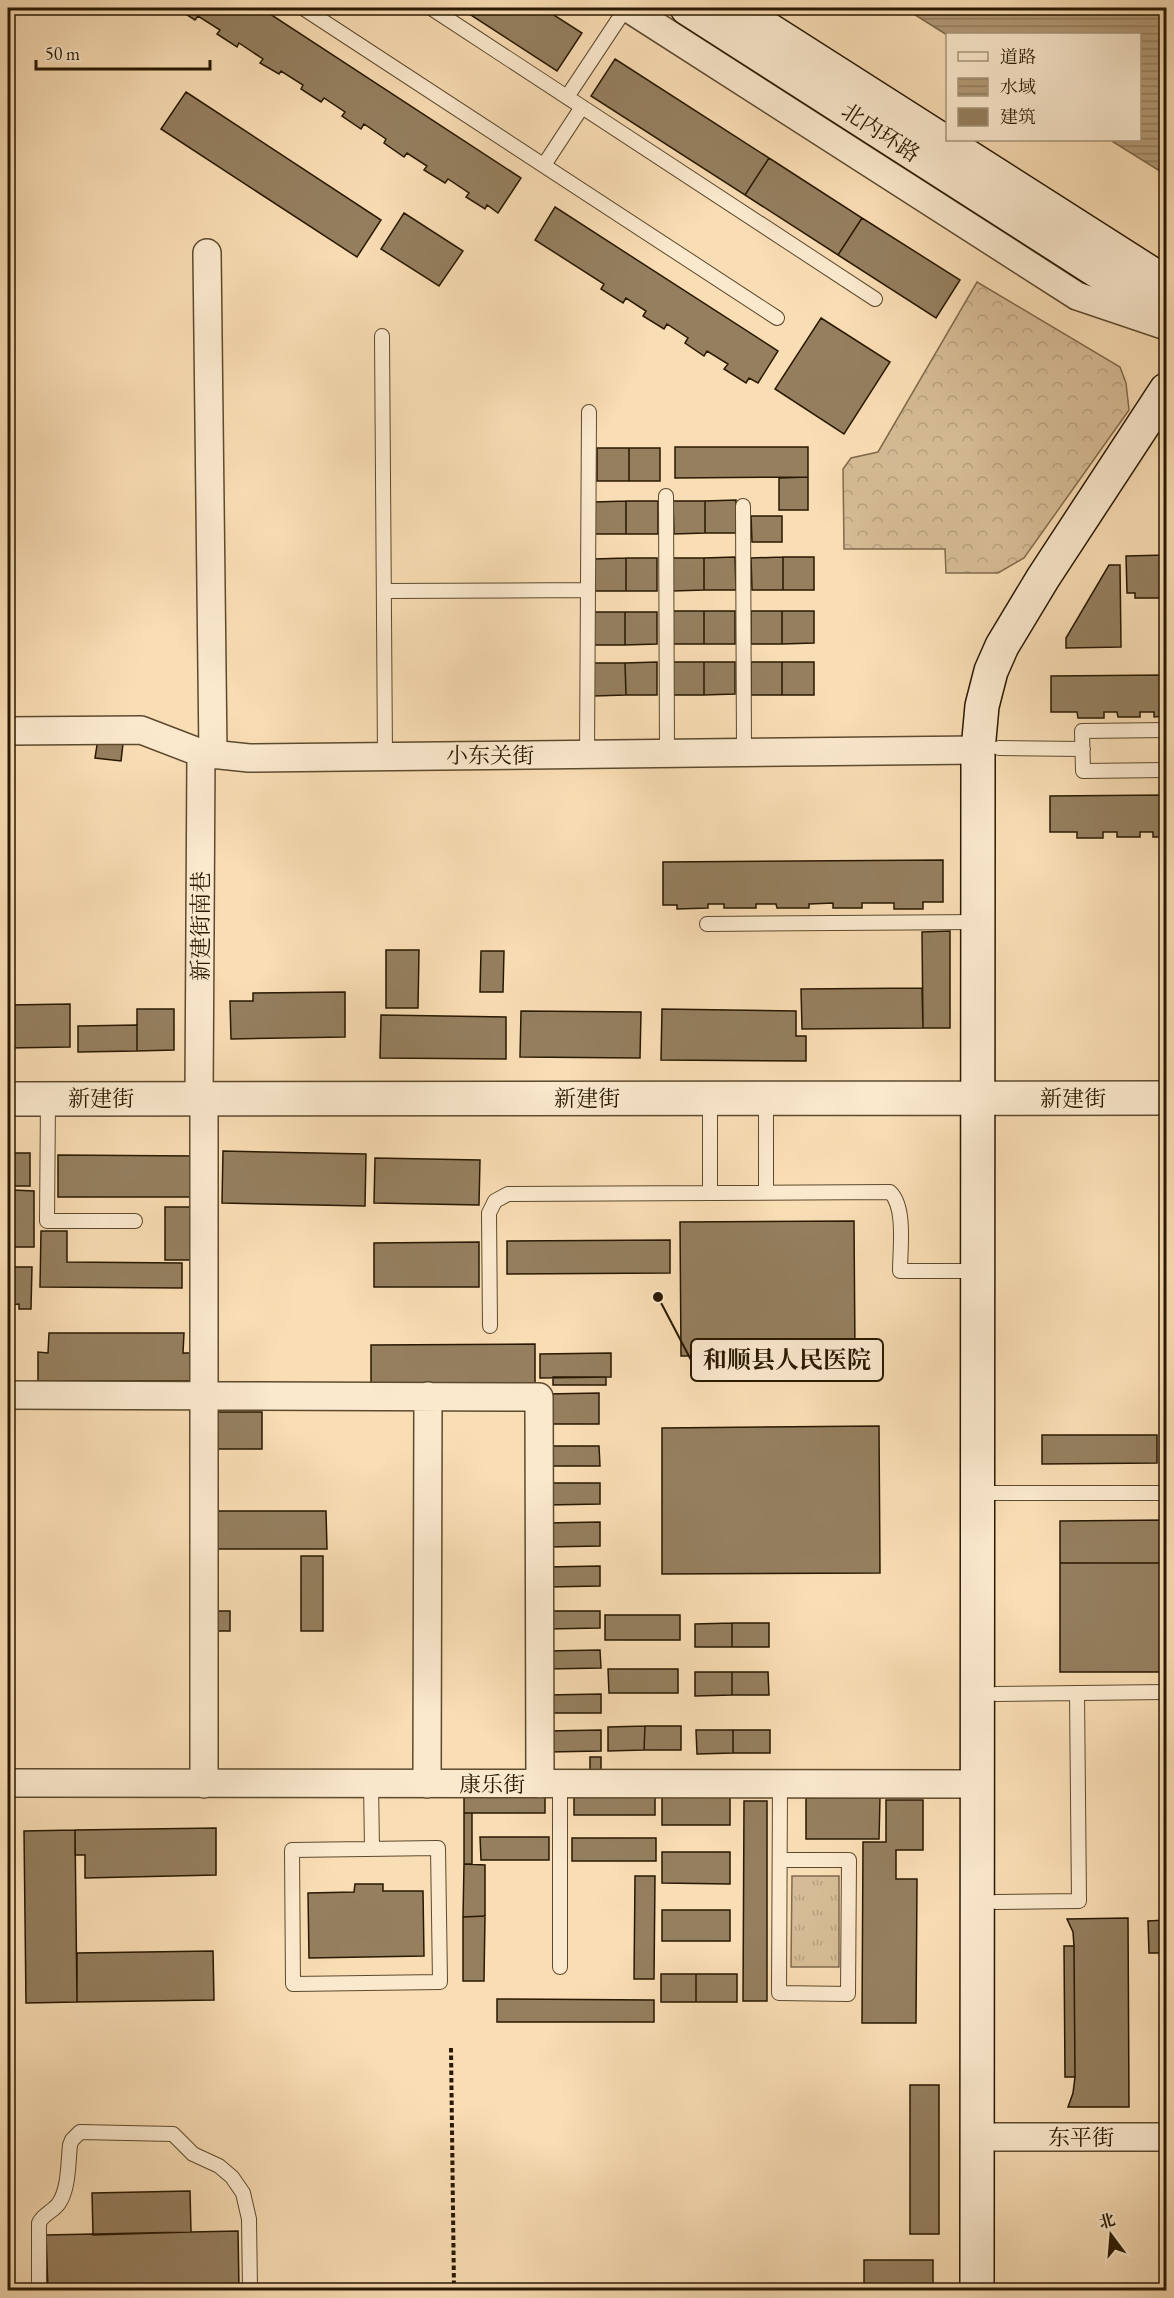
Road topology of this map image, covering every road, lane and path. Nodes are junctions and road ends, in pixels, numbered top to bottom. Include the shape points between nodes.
1 (303, 8) edge
2 (431, 8) edge
3 (627, 8) edge
4 (687, 8) edge
5 (735, 8) edge
6 (567, 97) junction
7 (582, 107) junction
8 (544, 165) junction
9 (207, 253) dead end
10 (1167, 284) edge
11 (875, 299) dead end
12 (1167, 315) edge
13 (777, 318) dead end
14 (1167, 326) edge
15 (382, 336) dead end
16 (1167, 390) edge
17 (589, 412) dead end
18 (1167, 428) edge
19 (666, 496) dead end
20 (743, 506) dead end
21 (588, 590) junction
22 (384, 591) junction
23 (1167, 730) edge
24 (8, 731) edge
25 (988, 749) junction
26 (1083, 749) junction
27 (207, 753) junction
28 (744, 753) junction
29 (667, 754) junction
30 (587, 755) junction
31 (385, 756) junction
32 (1167, 770) edge
33 (978, 922) junction
34 (706, 924) dead end
35 (8, 1098) edge
36 (48, 1098) junction
37 (710, 1098) junction
38 (766, 1098) junction
39 (987, 1098) junction
40 (1167, 1098) edge
41 (202, 1099) junction
42 (710, 1192) junction
43 (766, 1192) junction
44 (135, 1221) dead end
45 (978, 1271) junction
46 (489, 1326) dead end
47 (8, 1395) edge
48 (204, 1396) junction
49 (428, 1396) junction
50 (1167, 1492) edge
51 (987, 1493) junction
52 (1167, 1692) edge
53 (1077, 1693) junction
54 (996, 1694) junction
55 (8, 1784) edge
56 (204, 1784) junction
57 (371, 1784) junction
58 (427, 1784) junction
59 (550, 1784) junction
60 (780, 1784) junction
61 (977, 1784) junction
62 (372, 1849) junction
63 (780, 1860) junction
64 (996, 1902) junction
65 (560, 1967) dead end
66 (451, 2048) dead end
67 (995, 2137) junction
68 (1167, 2137) edge
69 (39, 2290) edge
70 (250, 2290) edge
71 (454, 2290) edge
72 (977, 2290) edge
73 (995, 2290) edge

1 - 8 lane
2 - 6 lane
3 - 6 lane
3 - 14 street via 1077,296
4 - 12 main road, 北内环路
5 - 10 main road, 北内环路
6 - 7 lane
7 - 8 lane
7 - 11 lane
8 - 13 lane
9 - 27 street, 新建街南巷
15 - 22 lane
16 - 25 main road via 1002,646 982,706
17 - 21 lane
18 - 25 main road via 1020,655
19 - 29 lane
20 - 28 lane
21 - 22 lane
21 - 30 lane
22 - 31 lane
23 - 26 lane via 1082,731
24 - 27 street, 小东关街 via 141,730
25 - 26 lane
25 - 28 street, 小东关街
25 - 33 main road
25 - 39 main road
26 - 32 lane via 1083,771
27 - 31 street, 小东关街 via 249,758
27 - 41 street, 新建街南巷
28 - 29 street, 小东关街
29 - 30 street, 小东关街
30 - 31 street, 小东关街
33 - 34 lane
33 - 39 main road
35 - 36 main road, 新建街
36 - 41 main road, 新建街
36 - 44 lane via 46,1221
37 - 38 main road, 新建街
37 - 41 main road, 新建街
37 - 42 lane
38 - 39 main road, 新建街
38 - 43 lane
39 - 40 main road, 新建街
39 - 45 main road
39 - 51 main road
41 - 48 street, 新建街南巷
42 - 43 lane
42 - 46 lane via 508,1194 495,1201 489,1213
43 - 45 lane via 890,1191 900,1209 900,1271
45 - 51 main road
47 - 48 street
48 - 49 street
48 - 56 street, 新建街南巷
49 - 58 street
49 - 59 street via 539,1396
50 - 51 lane
51 - 54 main road
51 - 61 main road
52 - 53 lane
53 - 54 lane
53 - 64 lane via 1079,1901
54 - 64 main road
55 - 56 street, 康乐街
56 - 57 street, 康乐街
57 - 58 street, 康乐街
57 - 62 lane
58 - 59 street, 康乐街
59 - 60 street, 康乐街
59 - 65 lane
60 - 61 street, 康乐街
60 - 63 lane
61 - 72 main road
62 - 62 lane via 438,1848 440,1982 293,1984 292,1850
63 - 63 lane via 779,1993 848,1994 849,1860
64 - 67 main road
66 - 71 path
67 - 68 street, 东平街
67 - 73 main road
69 - 70 lane via 39,2223 64,2194 72,2140 80,2132 102,2132 173,2134 194,2154 219,2166 232,2178 243,2193 249,2218

